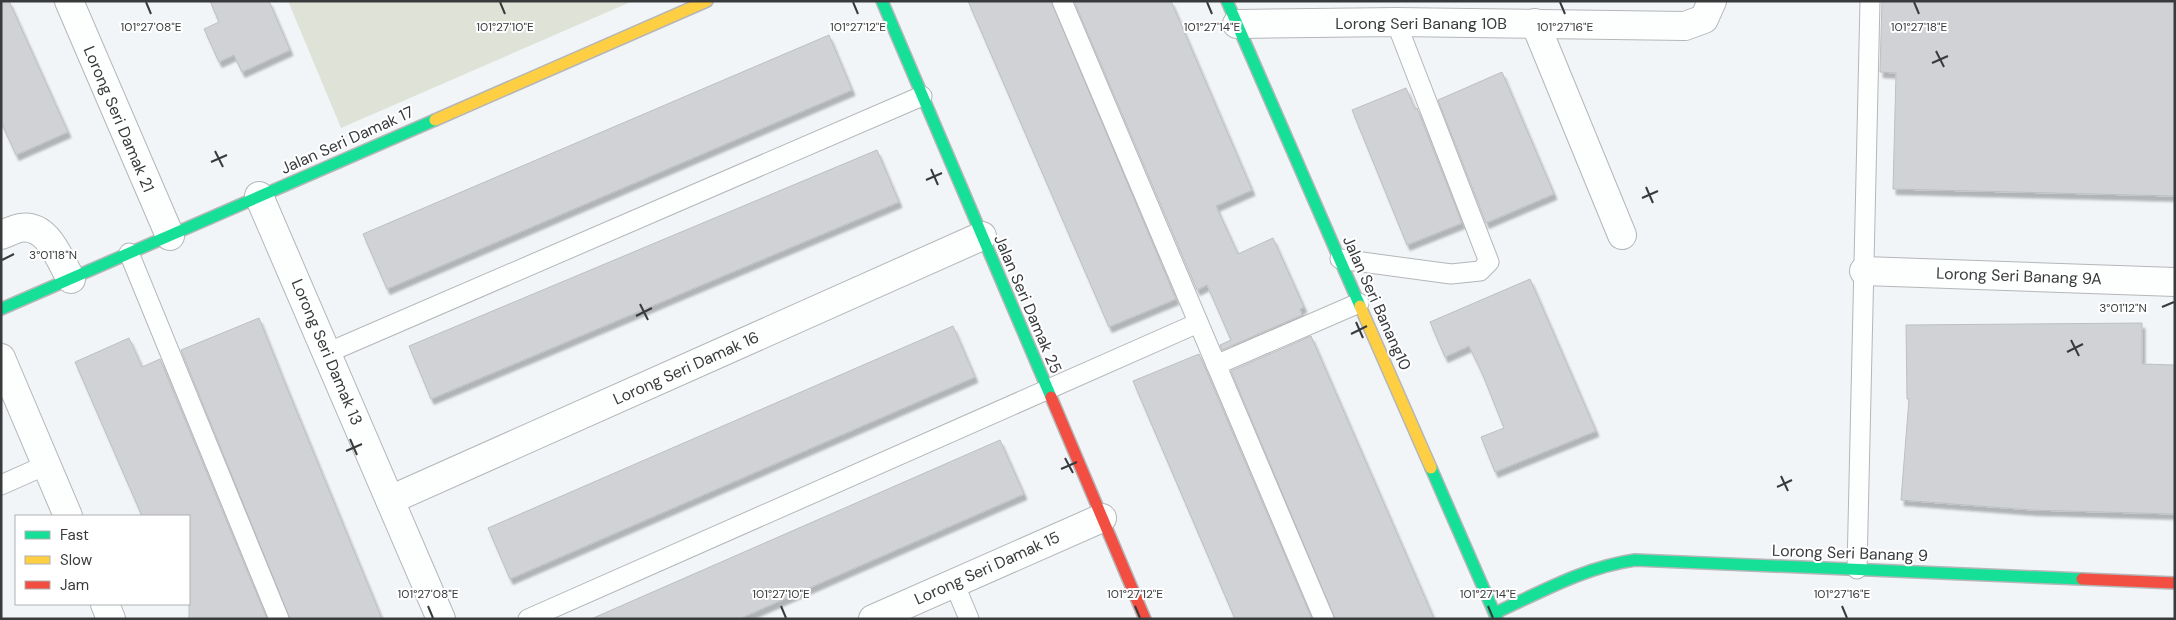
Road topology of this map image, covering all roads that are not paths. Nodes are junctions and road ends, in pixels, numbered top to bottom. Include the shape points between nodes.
1 (69, 1) edge
2 (707, 1) edge
3 (882, 1) edge
4 (1062, 1) edge
5 (1712, 1) edge
6 (1870, 1) edge
7 (1232, 13) edge
8 (1396, 22) junction
9 (1535, 23) junction
10 (922, 96) junction
11 (259, 196) junction
12 (1, 235) edge
13 (1622, 235) dead end
14 (170, 236) junction
15 (982, 236) junction
16 (129, 253) junction
17 (1340, 259) junction
18 (1864, 271) junction
19 (71, 279) junction
20 (2175, 282) edge
21 (1359, 303) junction
22 (1, 309) edge
23 (1198, 323) junction
24 (327, 353) junction
25 (1, 358) edge
26 (1216, 365) junction
27 (1047, 389) junction
28 (46, 466) junction
29 (1, 485) edge
30 (390, 500) junction
31 (68, 515) edge
32 (1102, 518) junction
33 (1857, 569) junction
34 (954, 583) junction
35 (2175, 583) edge
36 (105, 605) edge
37 (1496, 616) edge
38 (111, 619) edge
39 (279, 619) edge
40 (442, 619) edge
41 (528, 619) edge
42 (873, 619) edge
43 (969, 619) edge
44 (1145, 619) edge
45 (1324, 619) edge

1 - 14 street, Lorong Seri Damak 21
2 - 11 street, Jalan Seri Damak 17
3 - 10 street, Jalan Seri Damak 25
4 - 23 lane
5 - 9 street, Lorong Seri Banang 10B via 1704,19 1685,26
6 - 18 lane
7 - 8 street, Lorong Seri Banang 10B
7 - 17 street, Jalan Seri Banang10
8 - 9 street, Lorong Seri Banang 10B
8 - 17 lane via 1489,262 1480,272 1451,274
9 - 13 street
10 - 15 street, Jalan Seri Damak 25
10 - 24 lane
11 - 14 street, Jalan Seri Damak 17
11 - 24 street, Lorong Seri Damak 13
12 - 19 street via 20,228 44,234
14 - 16 street, Jalan Seri Damak 17
15 - 27 street, Jalan Seri Damak 25
15 - 30 street, Lorong Seri Damak 16
16 - 19 street, Jalan Seri Damak 17
16 - 39 lane
17 - 21 street, Jalan Seri Banang10
18 - 20 street, Lorong Seri Banang 9A
18 - 33 lane
19 - 22 street, Jalan Seri Damak 17
21 - 26 lane
21 - 37 street, Jalan Seri Banang10
23 - 26 lane
23 - 27 lane
24 - 30 street, Lorong Seri Damak 13
25 - 28 street
26 - 45 lane
27 - 32 street, Jalan Seri Damak 25
27 - 41 lane
28 - 29 lane
28 - 31 street
30 - 40 street, Lorong Seri Damak 13
32 - 34 street, Lorong Seri Damak 15
32 - 44 street, Jalan Seri Damak 25
33 - 35 street, Lorong Seri Banang 9
33 - 37 street, Lorong Seri Banang 9 via 1616,561 1530,597
34 - 42 street, Lorong Seri Damak 15
34 - 43 lane
36 - 38 street

